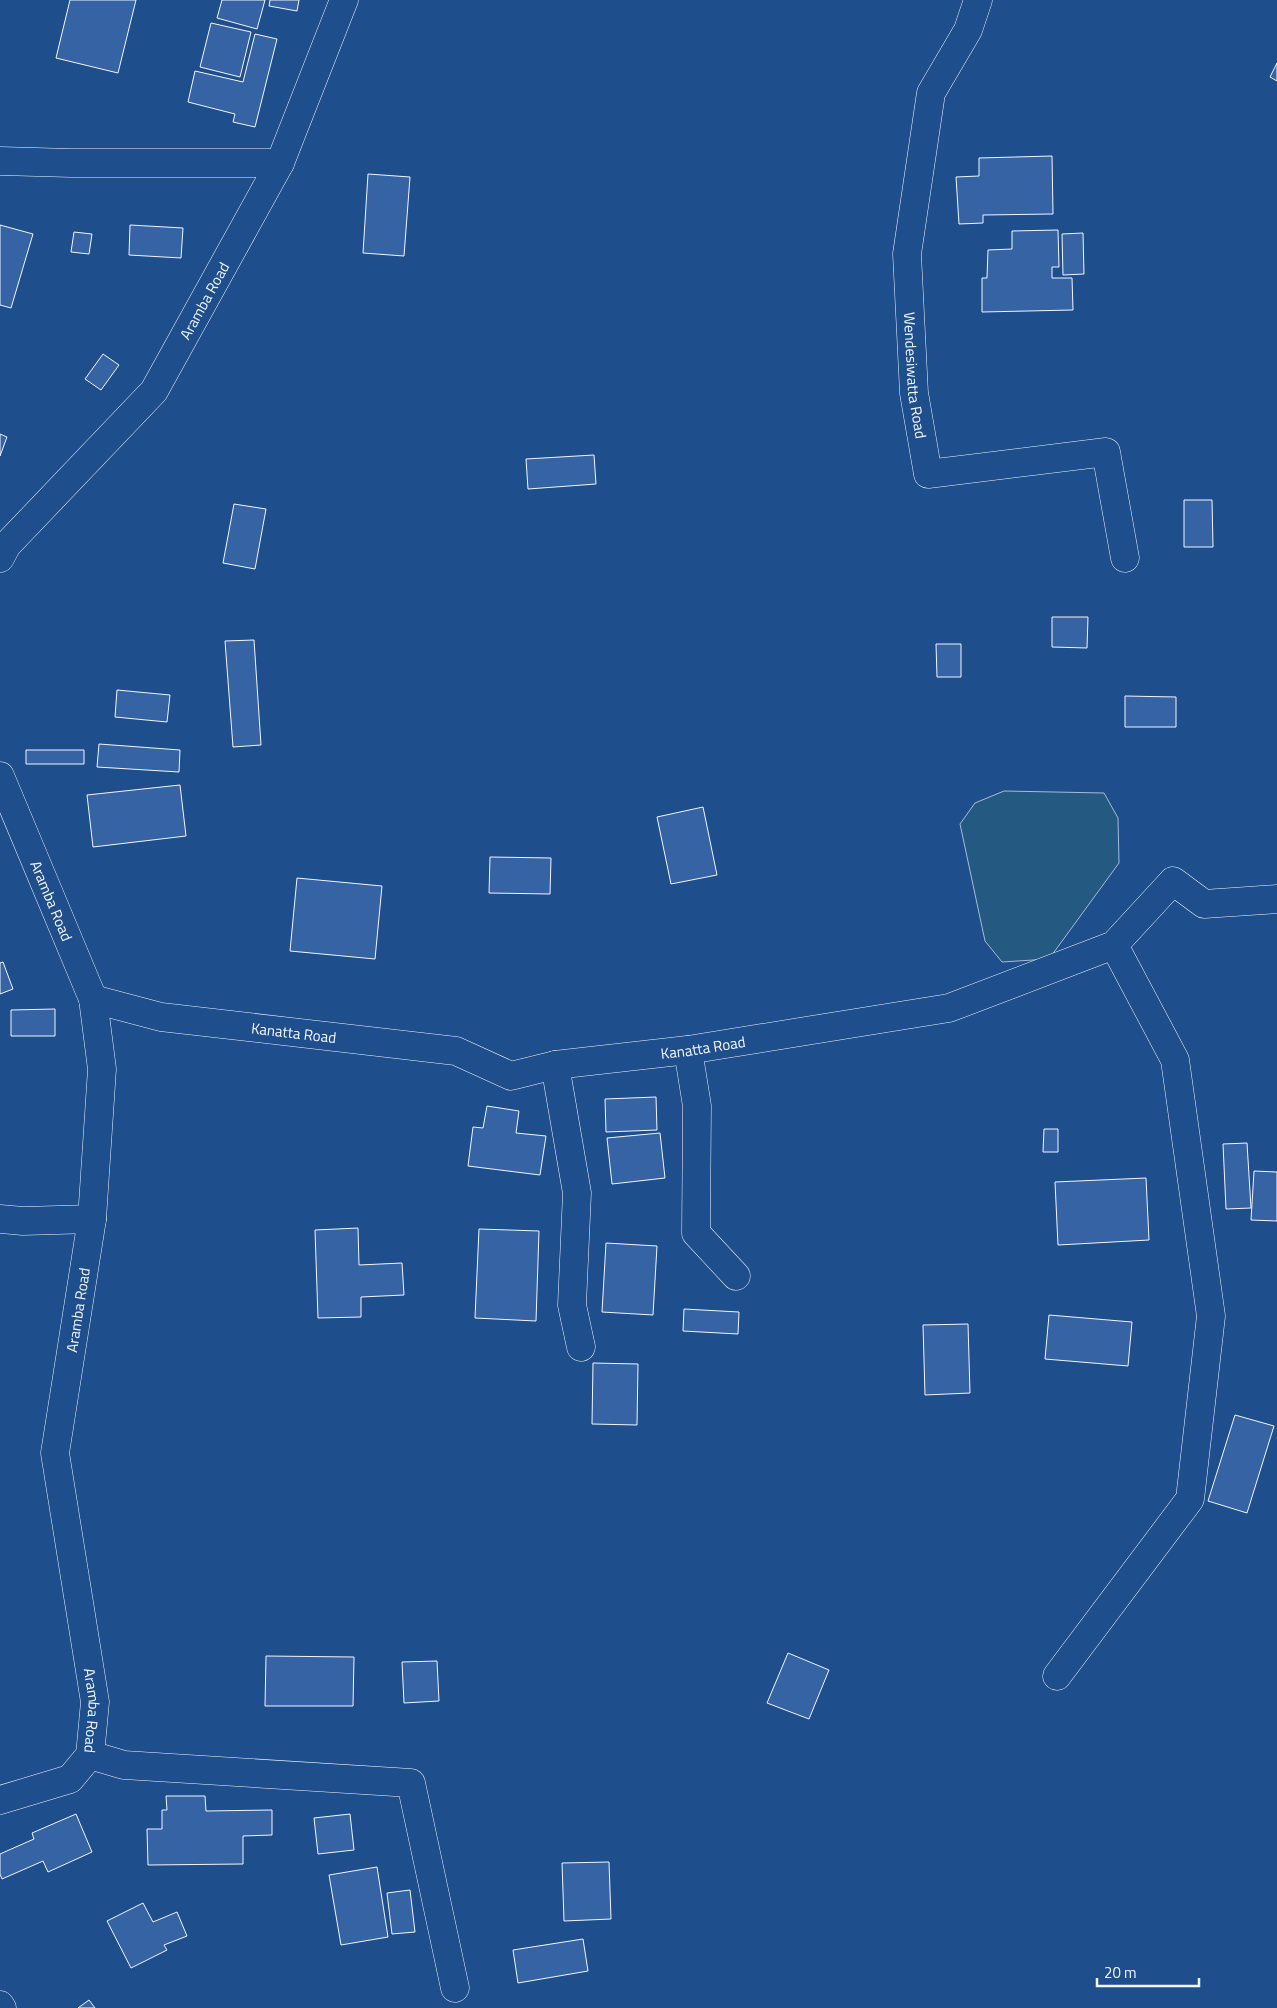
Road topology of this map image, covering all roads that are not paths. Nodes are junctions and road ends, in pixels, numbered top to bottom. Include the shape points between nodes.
1 (344, 0) edge
2 (978, 0) edge
3 (0, 161) edge
4 (280, 163) junction
5 (0, 558) edge
6 (1125, 558) dead end
7 (0, 776) edge
8 (1277, 899) edge
9 (1114, 945) junction
10 (93, 999) junction
11 (688, 1050) junction
12 (555, 1065) junction
13 (0, 1219) edge
14 (92, 1220) junction
15 (736, 1276) dead end
16 (582, 1347) dead end
17 (1057, 1676) dead end
18 (90, 1754) junction
19 (0, 1800) edge
20 (455, 1988) dead end

1 - 4 street, Aramba Road
2 - 6 street, Wendesiwatta Road via 968,30 930,94 907,254 914,393 928,474 1106,452
3 - 4 street
4 - 5 street, Aramba Road via 154,391 7,545
7 - 10 street, Aramba Road
8 - 9 street, Kanatta Road via 1204,904 1173,881
9 - 11 street, Kanatta Road via 949,1008
9 - 17 street via 1175,1060 1212,1316 1190,1499
10 - 12 street, Kanatta Road via 161,1017 456,1051 511,1076
10 - 14 street, Aramba Road via 102,1069
11 - 12 street, Kanatta Road
11 - 15 street via 697,1106 696,1233
12 - 16 street via 577,1193 572,1304
13 - 14 street
14 - 18 street, Aramba Road via 55,1453 95,1702
18 - 19 street, Aramba Road via 70,1779
18 - 20 street via 124,1765 411,1783

